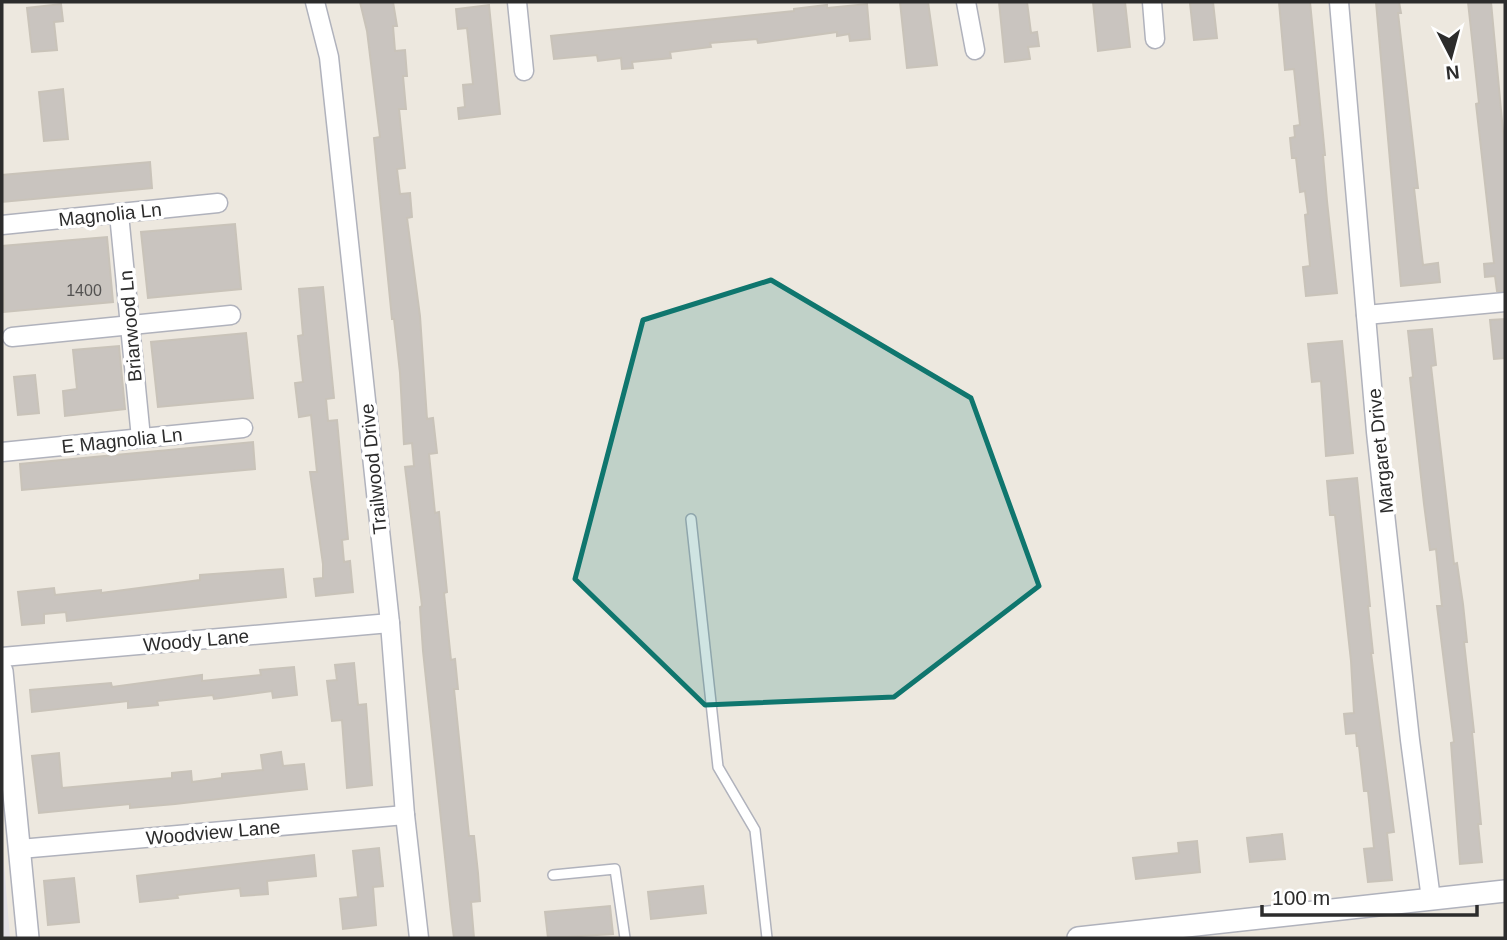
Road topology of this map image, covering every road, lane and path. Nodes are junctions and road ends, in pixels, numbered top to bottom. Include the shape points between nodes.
1 (315, 2) edge
2 (517, 2) edge
3 (530, 2) edge
4 (966, 2) edge
5 (1152, 2) edge
6 (1339, 2) edge
7 (1155, 39) dead end
8 (975, 50) dead end
9 (524, 71) dead end
10 (218, 203) dead end
11 (119, 214) junction
12 (2, 225) edge
13 (1505, 302) edge
14 (1366, 314) junction
15 (231, 315) dead end
16 (130, 326) junction
17 (12, 337) dead end
18 (243, 428) dead end
19 (141, 438) junction
20 (2, 452) edge
21 (691, 519) dead end
22 (390, 623) junction
23 (2, 657) edge
24 (2, 671) edge
25 (405, 816) junction
26 (20, 849) junction
27 (553, 874) dead end
28 (1505, 891) edge
29 (1431, 899) junction
30 (1176, 933) edge
31 (28, 938) edge
32 (419, 938) edge
33 (625, 938) edge
34 (767, 938) edge
35 (1080, 938) edge

1 - 22 street, Trailwood Drive via 328,57
2 - 3 street
2 - 9 street
4 - 8 street
5 - 7 street
6 - 14 street, Margaret Drive
10 - 11 street, Magnolia Ln
11 - 12 street, Magnolia Ln
11 - 16 street, Briarwood Ln
13 - 14 street
14 - 29 street, Margaret Drive
15 - 16 street
16 - 17 street
16 - 19 street, Briarwood Ln
18 - 19 street, E Magnolia Ln
19 - 20 street, E Magnolia Ln
21 - 34 lane via 718,767 755,830
22 - 23 street, Woody Lane
22 - 25 street, Trailwood Drive
24 - 26 street
25 - 26 street, Woodview Lane
25 - 32 street, Trailwood Drive
26 - 31 street
27 - 33 lane via 615,869
28 - 29 street
29 - 30 street
30 - 35 street

